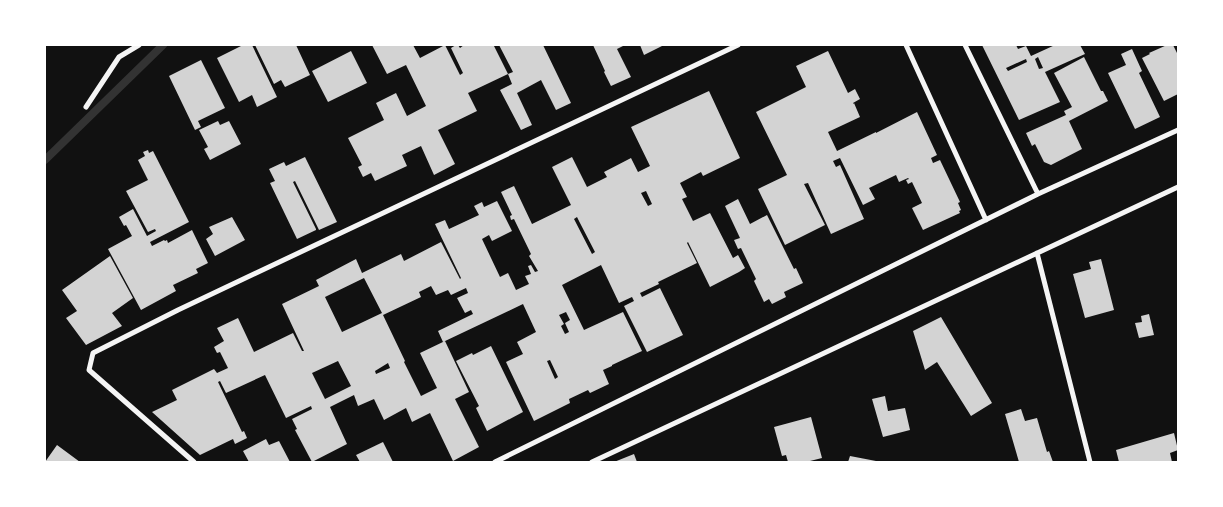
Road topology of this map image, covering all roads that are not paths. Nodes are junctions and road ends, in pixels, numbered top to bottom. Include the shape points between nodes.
1 (140, 45) edge
2 (738, 45) edge
3 (906, 45) edge
4 (965, 45) edge
5 (86, 107) dead end
6 (1178, 130) edge
7 (1178, 187) edge
8 (1038, 194) junction
9 (986, 220) junction
10 (1037, 253) junction
11 (194, 462) edge
12 (496, 462) edge
13 (592, 462) edge
14 (1090, 462) edge

1 - 5 street via 120,57
2 - 11 street via 93,353 89,370
3 - 9 street
4 - 8 street
6 - 8 street
7 - 10 street
8 - 9 street
9 - 12 street
10 - 13 street
10 - 14 street

